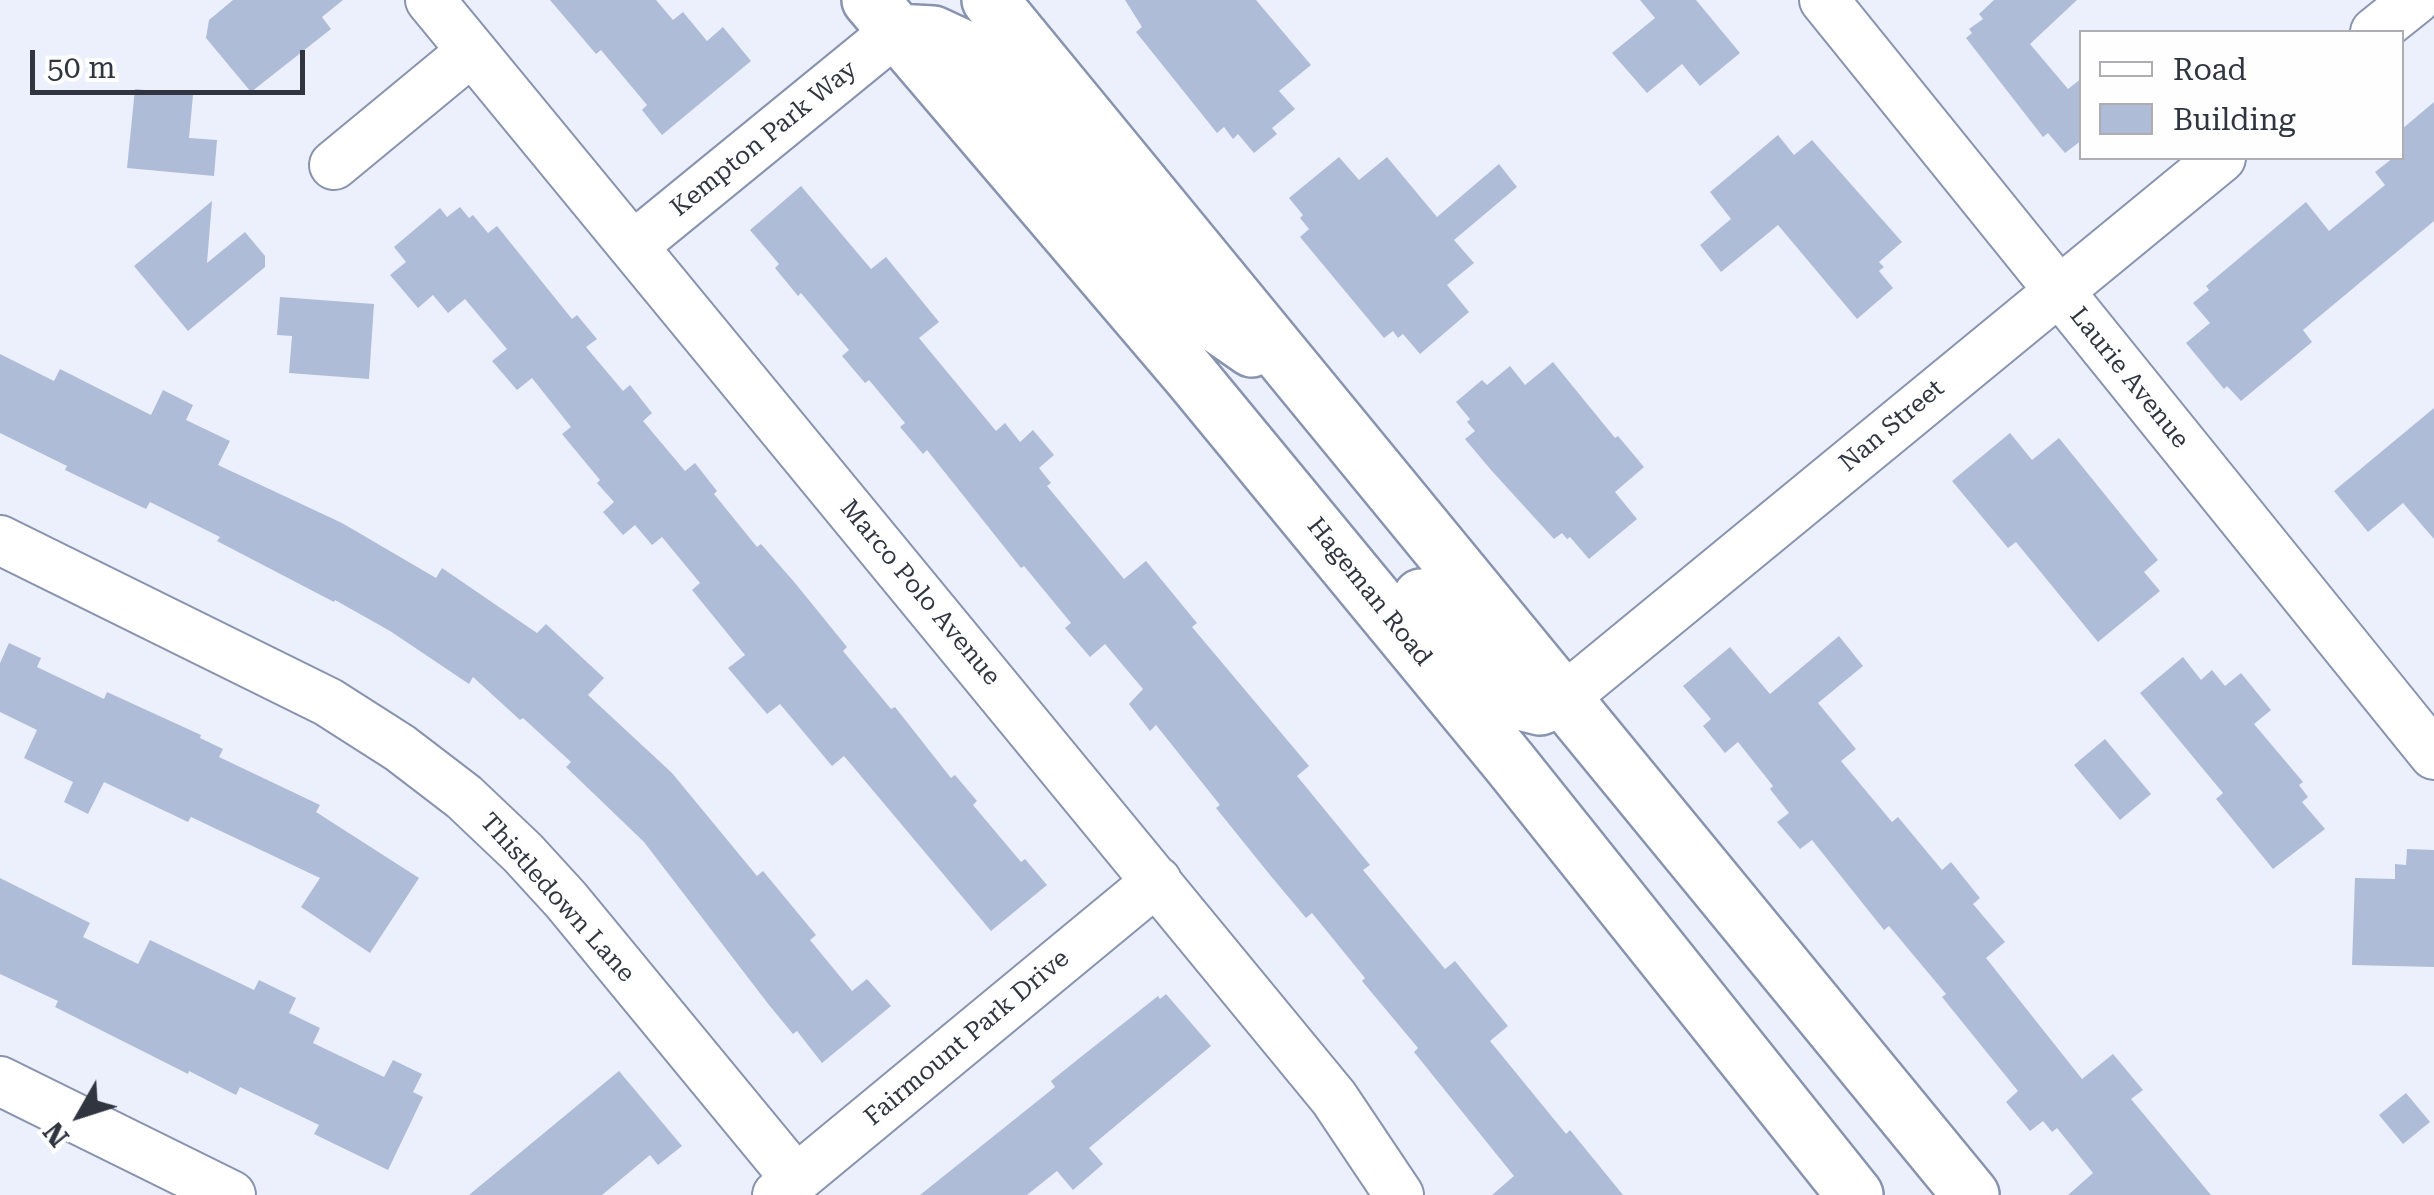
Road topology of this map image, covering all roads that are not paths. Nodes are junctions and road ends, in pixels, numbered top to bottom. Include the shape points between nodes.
1 (430, 0) edge
2 (990, 0) edge
3 (1824, 0) edge
4 (2416, 0) edge
5 (883, 16) edge
6 (2378, 30) edge
7 (472, 51) junction
8 (2218, 160) edge
9 (334, 164) dead end
10 (633, 246) junction
11 (2058, 289) junction
12 (1190, 374) junction
13 (1308, 388) junction
14 (0, 540) edge
15 (1565, 697) junction
16 (2434, 755) edge
17 (1157, 881) junction
18 (0, 1081) edge
19 (786, 1187) edge
20 (231, 1195) edge
21 (1400, 1195) edge
22 (1854, 1195) edge
23 (1971, 1195) edge

1 - 7 street, Marco Polo Avenue
2 - 13 main road
3 - 11 street, Laurie Avenue
4 - 6 street
5 - 10 street, Kempton Park Way
5 - 12 main road, Hageman Road
5 - 13 main road via 972,52 1187,304
7 - 9 street
7 - 10 street, Marco Polo Avenue
8 - 11 street, Nan Street
10 - 17 street, Marco Polo Avenue
11 - 15 street, Nan Street
11 - 16 street, Laurie Avenue
12 - 15 main road via 1299,453 1508,699 1540,707
12 - 22 main road, Hageman Road
13 - 15 main road
14 - 19 street, Thistledown Lane via 328,702 464,797 566,900
15 - 23 main road
17 - 19 street, Fairmount Park Drive
17 - 21 street, Marco Polo Avenue via 1334,1098
18 - 20 street

